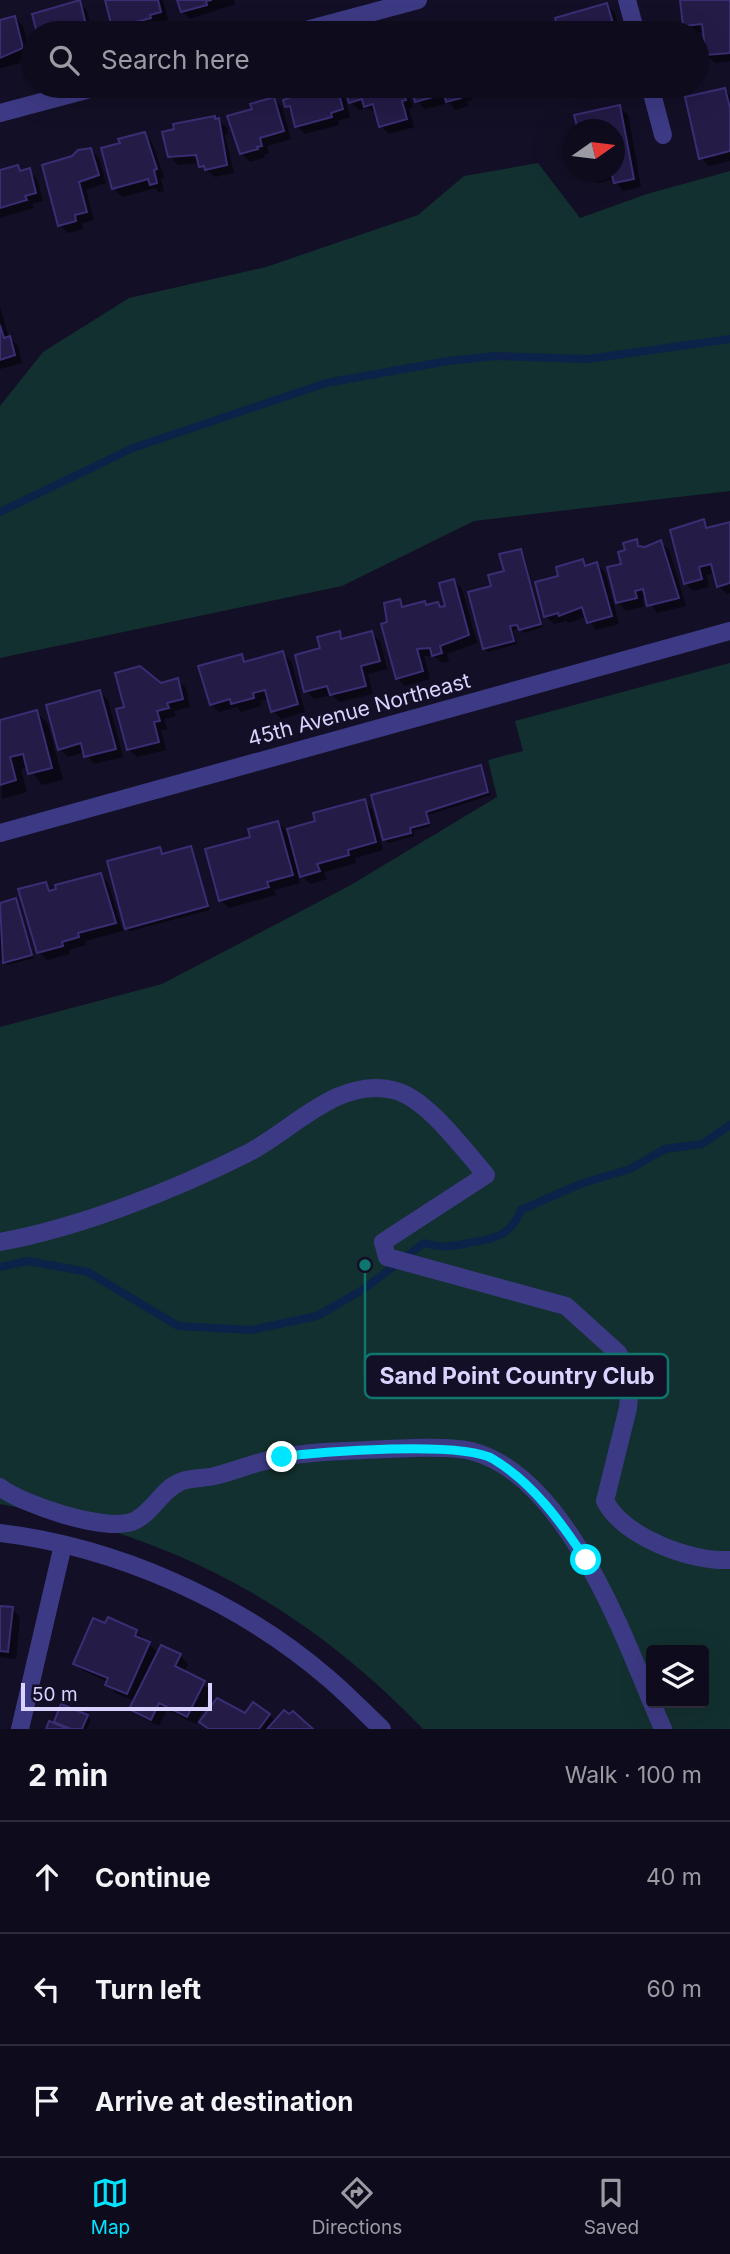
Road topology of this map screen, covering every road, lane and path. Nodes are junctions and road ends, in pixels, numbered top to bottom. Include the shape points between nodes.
1 (418, 0) edge
2 (627, 0) edge
3 (340, 21) edge
4 (633, 21) edge
5 (56, 98) edge
6 (653, 98) edge
7 (0, 113) edge
8 (663, 135) dead end
9 (730, 631) edge
10 (0, 834) edge
11 (0, 1242) edge
12 (0, 1487) edge
13 (0, 1532) edge
14 (63, 1545) junction
15 (730, 1560) edge
16 (646, 1688) edge
17 (654, 1708) edge
18 (20, 1729) edge
19 (382, 1729) edge
20 (663, 1729) edge

1 - 3 street
2 - 4 street
5 - 7 street
6 - 8 street
9 - 10 street, 45th Avenue Northeast
11 - 15 street via 109,1211 248,1153 347,1093 370,1086 397,1090 418,1103 486,1175 383,1242 387,1257 566,1306 618,1353 627,1369 628,1408 605,1501 613,1516 633,1532 690,1556
12 - 16 street via 41,1509 121,1525 138,1520 179,1482 282,1457 468,1450 492,1458 531,1489 561,1522 613,1610
13 - 14 street
14 - 18 street
14 - 19 street via 130,1565 231,1611 327,1676
17 - 20 street

